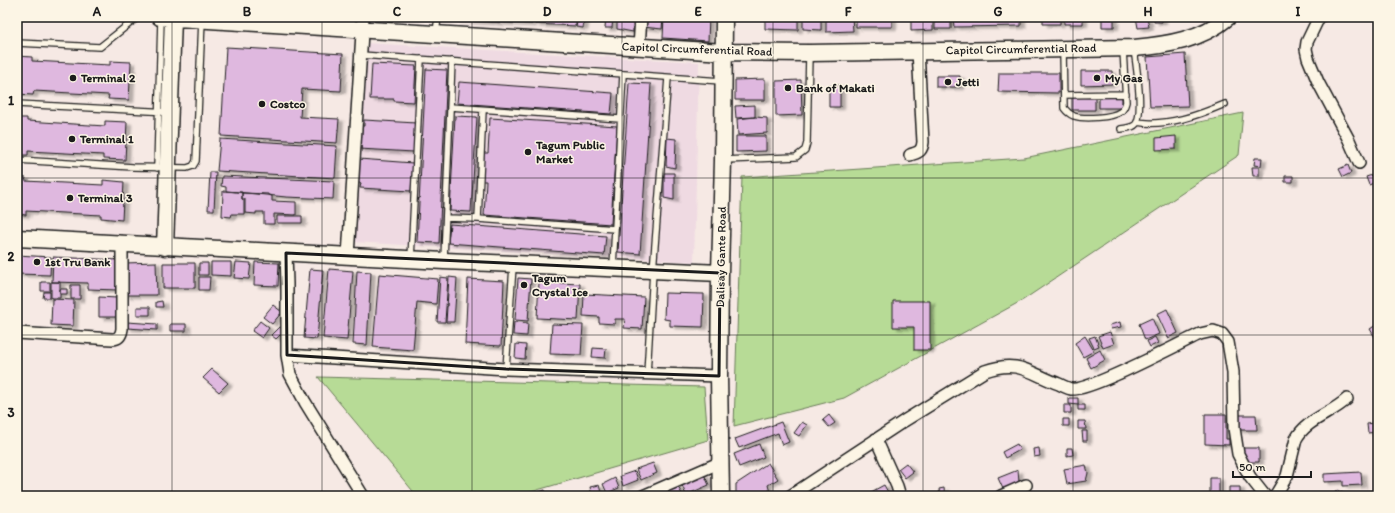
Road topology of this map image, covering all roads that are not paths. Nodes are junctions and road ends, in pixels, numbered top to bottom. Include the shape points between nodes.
1 (138, 17) edge
2 (167, 17) edge
3 (438, 17) edge
4 (641, 17) edge
5 (724, 17) edge
6 (1228, 17) edge
7 (1319, 17) edge
8 (202, 20) junction
9 (363, 23) edge
10 (436, 34) junction
11 (17, 43) edge
12 (639, 47) junction
13 (1063, 48) junction
14 (1128, 48) junction
15 (918, 51) junction
16 (724, 52) junction
17 (809, 53) junction
18 (361, 55) junction
19 (421, 59) junction
20 (452, 61) junction
21 (623, 74) junction
22 (668, 78) junction
23 (724, 82) junction
24 (1126, 94) junction
25 (1064, 95) junction
26 (17, 104) edge
27 (1226, 104) dead end
28 (450, 107) junction
29 (483, 110) junction
30 (164, 112) junction
31 (620, 119) junction
32 (1137, 122) junction
33 (1121, 129) dead end
34 (910, 155) dead end
35 (17, 160) edge
36 (723, 160) junction
37 (1359, 163) dead end
38 (162, 168) junction
39 (446, 218) junction
40 (478, 219) junction
41 (615, 229) junction
42 (17, 238) edge
43 (122, 244) junction
44 (165, 247) junction
45 (286, 253) junction
46 (348, 256) junction
47 (412, 259) junction
48 (444, 261) junction
49 (513, 264) junction
50 (613, 269) junction
51 (653, 271) junction
52 (720, 273) junction
53 (17, 333) edge
54 (287, 355) junction
55 (506, 369) junction
56 (647, 374) junction
57 (719, 376) junction
58 (1347, 399) dead end
59 (876, 439) junction
60 (721, 462) junction
61 (1026, 485) dead end
62 (364, 496) edge
63 (643, 496) edge
64 (721, 496) edge
65 (790, 496) edge
66 (900, 496) edge
67 (1001, 496) edge
68 (1265, 496) edge
69 (1276, 496) edge

1 - 11 lane via 100,47
2 - 8 main road, Capitol Circumferential Road
2 - 30 main road
3 - 10 lane
4 - 12 street
5 - 16 main road, Dalisay Gante Road
6 - 14 main road, Capitol Circumferential Road via 1191,38 1171,44
7 - 37 street via 1306,42 1308,58
8 - 9 main road, Capitol Circumferential Road
8 - 38 lane via 196,161 190,168
9 - 10 main road, Capitol Circumferential Road
9 - 18 street
10 - 12 main road, Capitol Circumferential Road
12 - 16 main road, Capitol Circumferential Road
13 - 14 main road, Capitol Circumferential Road
13 - 15 main road, Capitol Circumferential Road
13 - 25 lane
14 - 24 lane
14 - 32 lane via 1139,104
15 - 17 main road, Capitol Circumferential Road
15 - 34 street via 923,142 920,152
16 - 17 main road, Capitol Circumferential Road
16 - 23 main road, Dalisay Gante Road
17 - 36 lane via 805,150 796,157
18 - 19 lane
18 - 46 street
19 - 20 lane
19 - 47 lane
20 - 21 lane
20 - 28 lane
21 - 22 lane
21 - 31 lane
22 - 23 lane
22 - 51 lane
23 - 36 main road, Dalisay Gante Road
24 - 25 lane
24 - 25 lane via 1126,102 1120,113 1101,117 1068,114 1064,108
26 - 30 lane
27 - 32 lane via 1167,122
28 - 29 lane
28 - 39 lane
29 - 31 lane
29 - 40 lane
30 - 38 main road
31 - 41 lane
32 - 33 lane via 1132,127
35 - 38 lane
36 - 52 main road, Dalisay Gante Road
38 - 44 main road
39 - 40 lane
39 - 48 lane
40 - 41 lane
41 - 50 lane
42 - 43 main road
43 - 44 main road
43 - 53 street via 122,329 117,339
44 - 45 main road
45 - 46 main road
45 - 54 street
46 - 47 main road
47 - 48 main road
48 - 49 main road
49 - 50 main road
49 - 55 lane
50 - 51 main road
51 - 52 main road
51 - 56 lane
52 - 57 main road, Dalisay Gante Road
54 - 55 street
54 - 62 street via 295,386
55 - 56 street
56 - 57 street
57 - 60 main road, Dalisay Gante Road
58 - 69 street via 1334,410 1312,422 1299,434 1287,476
59 - 65 street
59 - 66 street
59 - 68 street via 962,384 996,367 1016,366 1027,369 1046,380 1071,389 1100,381 1200,334 1213,331 1222,334 1228,342 1238,454 1250,477
60 - 63 street
60 - 64 main road, Dalisay Gante Road
61 - 67 street

